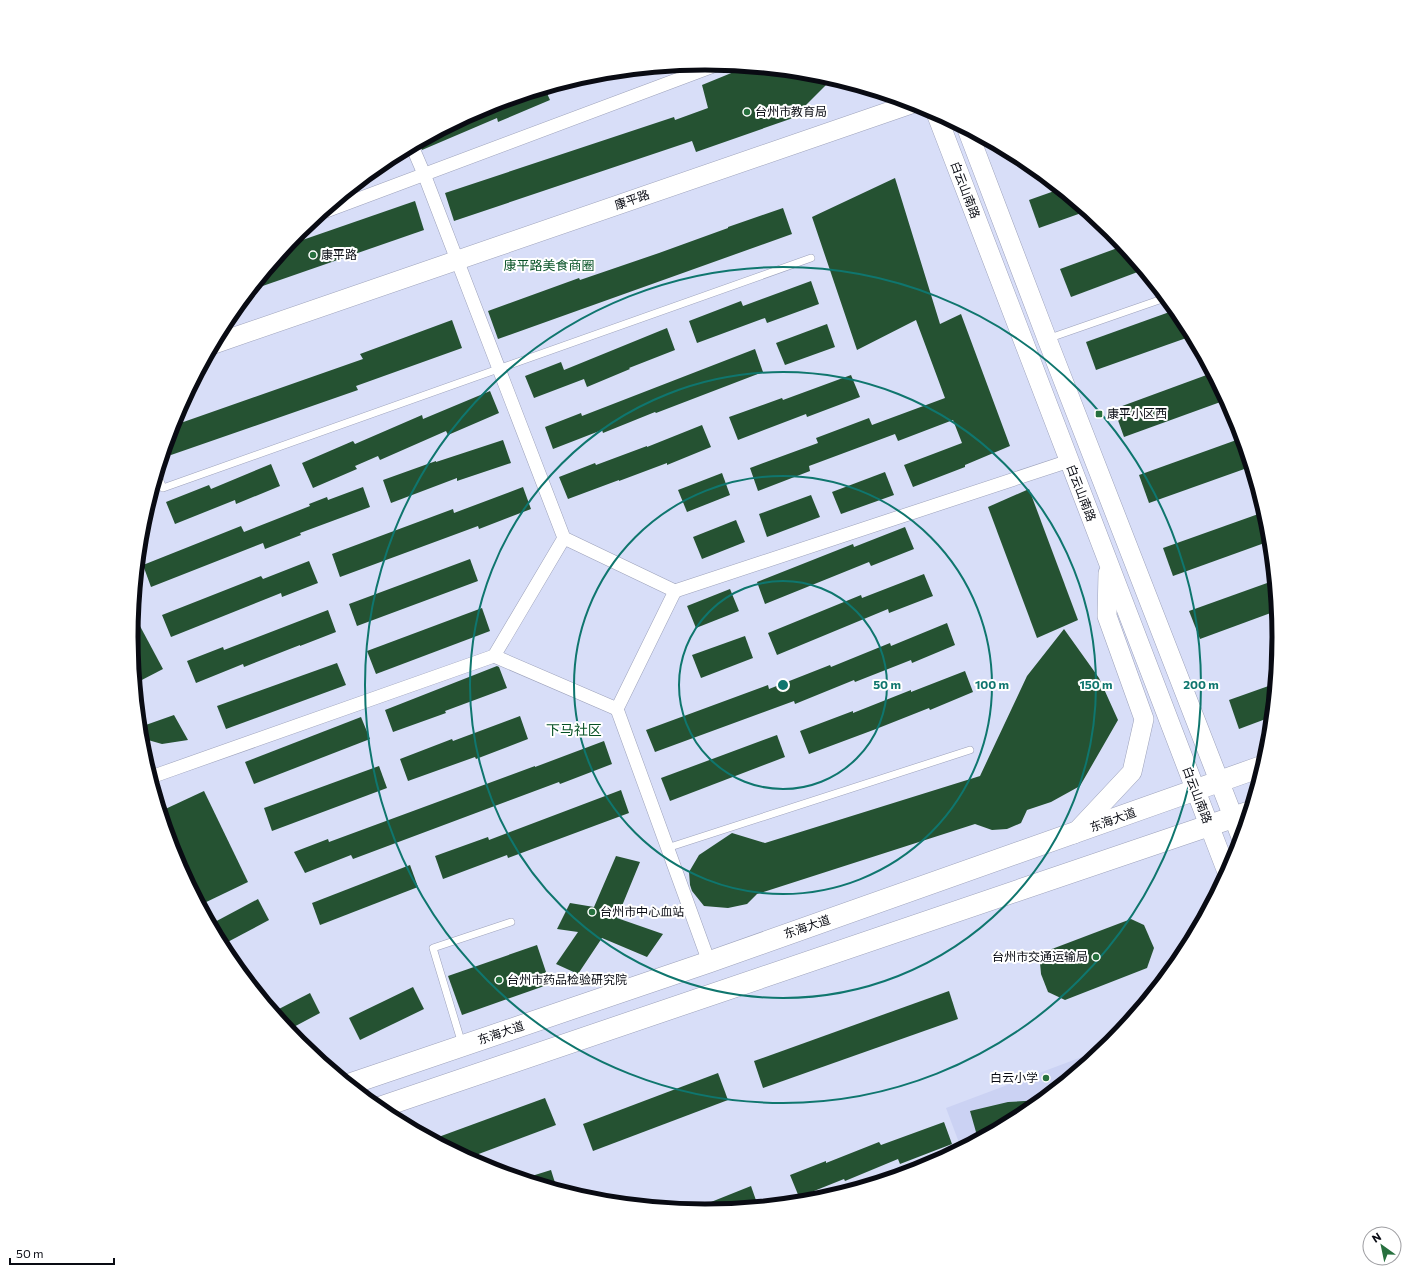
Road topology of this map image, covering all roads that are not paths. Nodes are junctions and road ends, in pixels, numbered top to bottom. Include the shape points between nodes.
1 (703, 70) edge
2 (904, 106) edge
3 (939, 120) edge
4 (970, 136) edge
5 (414, 151) edge
6 (424, 174) junction
7 (335, 208) edge
8 (811, 258) dead end
9 (457, 261) junction
10 (1160, 300) edge
11 (1047, 339) junction
12 (221, 341) edge
13 (499, 369) junction
14 (1069, 461) junction
15 (160, 480) edge
16 (564, 538) junction
17 (1108, 564) junction
18 (675, 591) junction
19 (494, 656) junction
20 (617, 709) junction
21 (970, 750) dead end
22 (1257, 768) edge
23 (155, 776) edge
24 (1219, 781) junction
25 (1195, 790) junction
26 (1241, 815) edge
27 (1209, 825) junction
28 (1074, 834) junction
29 (667, 848) junction
30 (1224, 865) edge
31 (511, 922) dead end
32 (709, 962) junction
33 (463, 1046) junction
34 (355, 1082) edge
35 (386, 1105) edge

1 - 6 street
2 - 9 main road, 康平路
3 - 14 main road, 白云山南路
4 - 11 main road, 白云山南路
5 - 6 street
6 - 7 street
6 - 9 street
8 - 13 lane
9 - 12 main road, 康平路
9 - 13 street
10 - 11 lane
11 - 24 main road, 白云山南路
13 - 15 lane via 163,488
13 - 16 street
14 - 17 main road, 白云山南路
14 - 18 street
16 - 18 street
16 - 19 street
17 - 25 main road, 白云山南路
17 - 28 main road via 1107,616 1144,719 1132,772
18 - 20 street
19 - 20 street
19 - 23 street
20 - 29 street
21 - 29 lane
22 - 24 main road, 东海大道
24 - 25 main road, 东海大道
24 - 26 main road, 白云山南路
25 - 27 main road, 白云山南路
25 - 28 main road, 东海大道
26 - 27 main road
27 - 30 main road, 白云山南路
27 - 35 main road
28 - 32 main road, 东海大道
29 - 32 street
31 - 33 lane via 433,948
32 - 33 main road, 东海大道
33 - 34 main road, 东海大道

